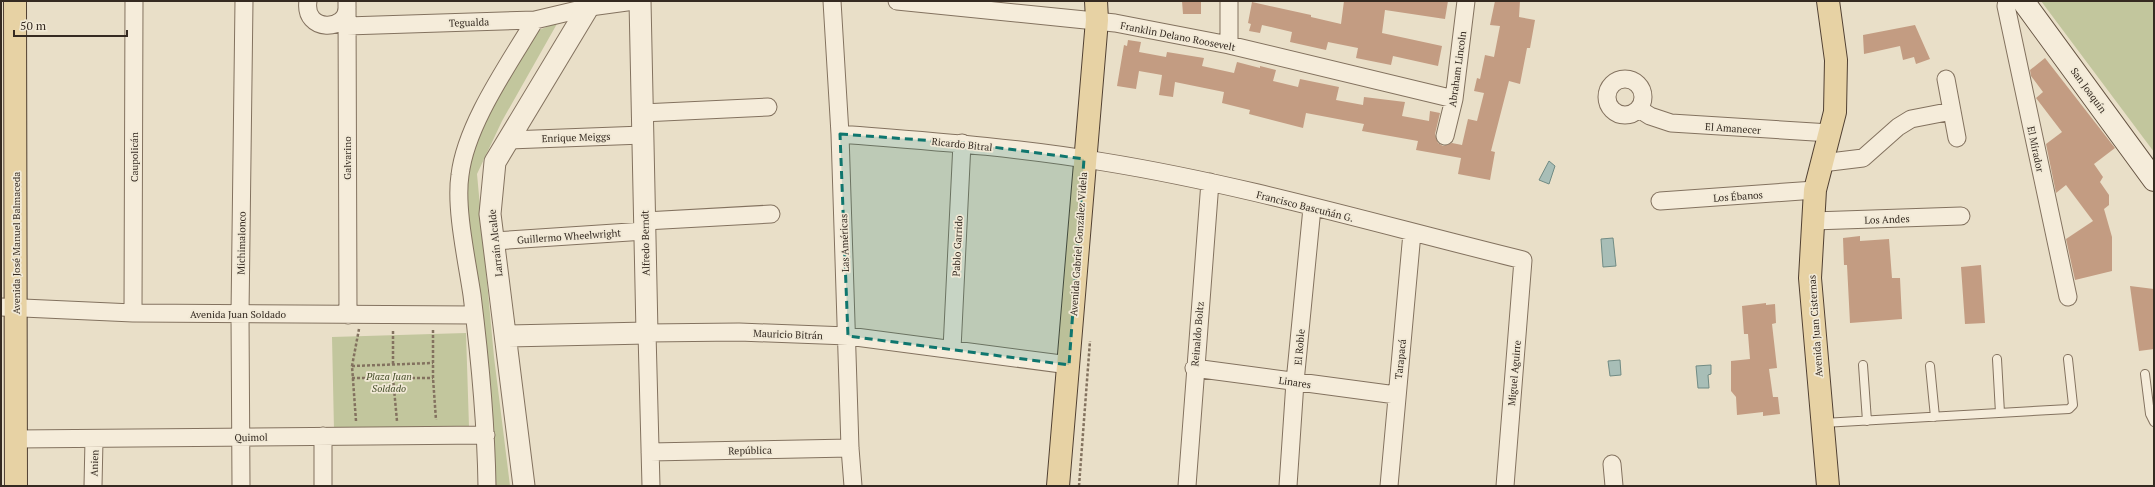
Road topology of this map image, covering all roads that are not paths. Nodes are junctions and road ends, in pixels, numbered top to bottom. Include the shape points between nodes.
1 (15, 1) edge
2 (134, 1) edge
3 (244, 1) edge
4 (308, 1) edge
5 (634, 1) edge
6 (640, 1) edge
7 (832, 1) edge
8 (897, 1) edge
9 (1229, 1) edge
10 (1466, 1) edge
11 (1828, 1) edge
12 (2007, 1) edge
13 (2023, 1) edge
14 (591, 4) edge
15 (347, 9) edge
16 (1096, 11) edge
17 (535, 20) junction
18 (1229, 45) junction
19 (8, 62) edge
20 (1946, 79) dead end
21 (1454, 99) junction
22 (768, 107) dead end
23 (1639, 109) dead end
24 (1952, 111) junction
25 (642, 113) junction
26 (1830, 133) junction
27 (840, 134) junction
28 (643, 135) junction
29 (1445, 136) dead end
30 (1957, 138) dead end
31 (509, 140) junction
32 (962, 143) junction
33 (1084, 159) junction
34 (1822, 163) junction
35 (2154, 180) edge
36 (1210, 182) junction
37 (1816, 190) junction
38 (1660, 201) dead end
39 (1312, 208) junction
40 (771, 214) dead end
41 (1961, 216) dead end
42 (1813, 221) junction
43 (645, 226) junction
44 (1412, 233) junction
45 (494, 241) junction
46 (1523, 260) joint
47 (2068, 297) dead end
48 (8, 308) edge
49 (133, 313) junction
50 (240, 314) junction
51 (354, 315) junction
52 (474, 315) junction
53 (647, 333) junction
54 (506, 336) junction
55 (848, 336) junction
56 (952, 349) junction
57 (1997, 359) dead end
58 (2068, 359) dead end
59 (1069, 365) junction
60 (1863, 365) dead end
61 (1930, 366) dead end
62 (1194, 368) junction
63 (2145, 374) dead end
64 (1296, 382) junction
65 (1396, 395) junction
66 (2000, 413) junction
67 (1935, 417) junction
68 (1866, 420) junction
69 (2154, 422) edge
70 (1822, 423) junction
71 (486, 435) junction
72 (323, 436) junction
73 (241, 437) junction
74 (15, 439) junction
75 (94, 440) junction
76 (850, 448) junction
77 (650, 452) junction
78 (1612, 464) dead end
79 (16, 486) edge
80 (93, 486) edge
81 (241, 486) edge
82 (323, 486) edge
83 (487, 486) edge
84 (524, 486) edge
85 (651, 486) edge
86 (853, 486) edge
87 (1058, 486) edge
88 (1187, 486) edge
89 (1288, 486) edge
90 (1389, 486) edge
91 (1505, 486) edge
92 (1614, 486) edge
93 (1828, 486) edge

1 - 19 main road, Avenida José Manuel Balmaceda
2 - 49 street, Caupolicán
3 - 50 street, Michimalonco
4 - 15 street via 307,8 311,18 321,25 332,26 342,20
5 - 14 street
6 - 25 street, Alfredo Berndt
7 - 27 street, Las Américas
8 - 16 street, Franklin Delano Roosevelt
9 - 18 street
10 - 21 street, Abraham Lincoln
11 - 26 main road, Avenida Juan Cisternas via 1836,60 1835,112
12 - 47 street, El Mirador
13 - 35 main road, San Joaquín
14 - 17 street, Tegualda
14 - 31 street, Larraín Alcalde
15 - 17 street, Tegualda
15 - 51 street, Galvarino
16 - 18 street, Franklin Delano Roosevelt
16 - 33 main road, Avenida Gabriel González Videla
17 - 52 street via 472,130 460,174 459,195
18 - 21 street, Franklin Delano Roosevelt
19 - 48 main road, Avenida José Manuel Balmaceda
20 - 24 street
21 - 29 street, Abraham Lincoln
22 - 25 street
23 - 26 street, El Amanecer via 1670,123
24 - 30 street
24 - 34 street via 1911,119 1863,158
25 - 28 street, Alfredo Berndt
26 - 34 main road, Avenida Juan Cisternas
27 - 32 street, Ricardo Bitral
27 - 55 street, Las Américas
28 - 31 street, Enrique Meiggs
28 - 43 street, Alfredo Berndt
31 - 45 street, Larraín Alcalde via 495,162 490,214
32 - 33 street, Ricardo Bitral
32 - 56 street, Pablo Garrido
33 - 36 street, Francisco Bascuñán G.
33 - 59 main road, Avenida Gabriel González Videla
34 - 37 main road, Avenida Juan Cisternas
36 - 39 street, Francisco Bascuñán G.
36 - 62 street, Reinaldo Boltz
37 - 38 street, Los Ébanos
37 - 42 main road, Avenida Juan Cisternas
39 - 44 street, Francisco Bascuñán G.
39 - 64 street, El Roble
40 - 43 street, Guillermo Wheelwright
41 - 42 street, Los Andes
42 - 70 main road, Avenida Juan Cisternas via 1810,278
43 - 45 street, Guillermo Wheelwright
43 - 53 street, Alfredo Berndt
44 - 46 street, Francisco Bascuñán G.
44 - 65 street, Tarapacá
45 - 54 street, Larraín Alcalde
46 - 91 street, Miguel Aguirre
48 - 49 street, Avenida Juan Soldado
48 - 74 main road, Avenida José Manuel Balmaceda
49 - 50 street, Avenida Juan Soldado
50 - 51 street, Avenida Juan Soldado
50 - 73 street, Michimalonco
51 - 52 street, Avenida Juan Soldado
52 - 71 street
53 - 54 street, Mauricio Bitrán
53 - 55 street, Mauricio Bitrán via 739,332
53 - 77 street, Alfredo Berndt
54 - 84 street, Larraín Alcalde
55 - 56 street, Mauricio Bitrán
55 - 76 street, Las Américas
56 - 59 street, Mauricio Bitrán
57 - 66 lane
58 - 66 lane via 2073,405 2068,409
59 - 87 main road, Avenida Gabriel González Videla
60 - 68 lane
61 - 67 lane
62 - 64 street, Linares
62 - 88 street, Reinaldo Boltz
63 - 69 lane via 2150,414
64 - 65 street, Linares
64 - 89 street, El Roble
65 - 90 street, Tarapacá
66 - 67 lane
67 - 68 lane
68 - 70 lane
70 - 93 main road, Avenida Juan Cisternas
71 - 72 street, Quimol
71 - 83 street
72 - 73 street, Quimol
72 - 82 street
73 - 75 street, Quimol
73 - 81 street, Michimalonco
74 - 75 street, Quimol
74 - 79 main road, Avenida José Manuel Balmaceda
75 - 80 street, Anien
76 - 77 street, República
76 - 86 street, Las Américas
77 - 85 street, Alfredo Berndt
78 - 92 street

